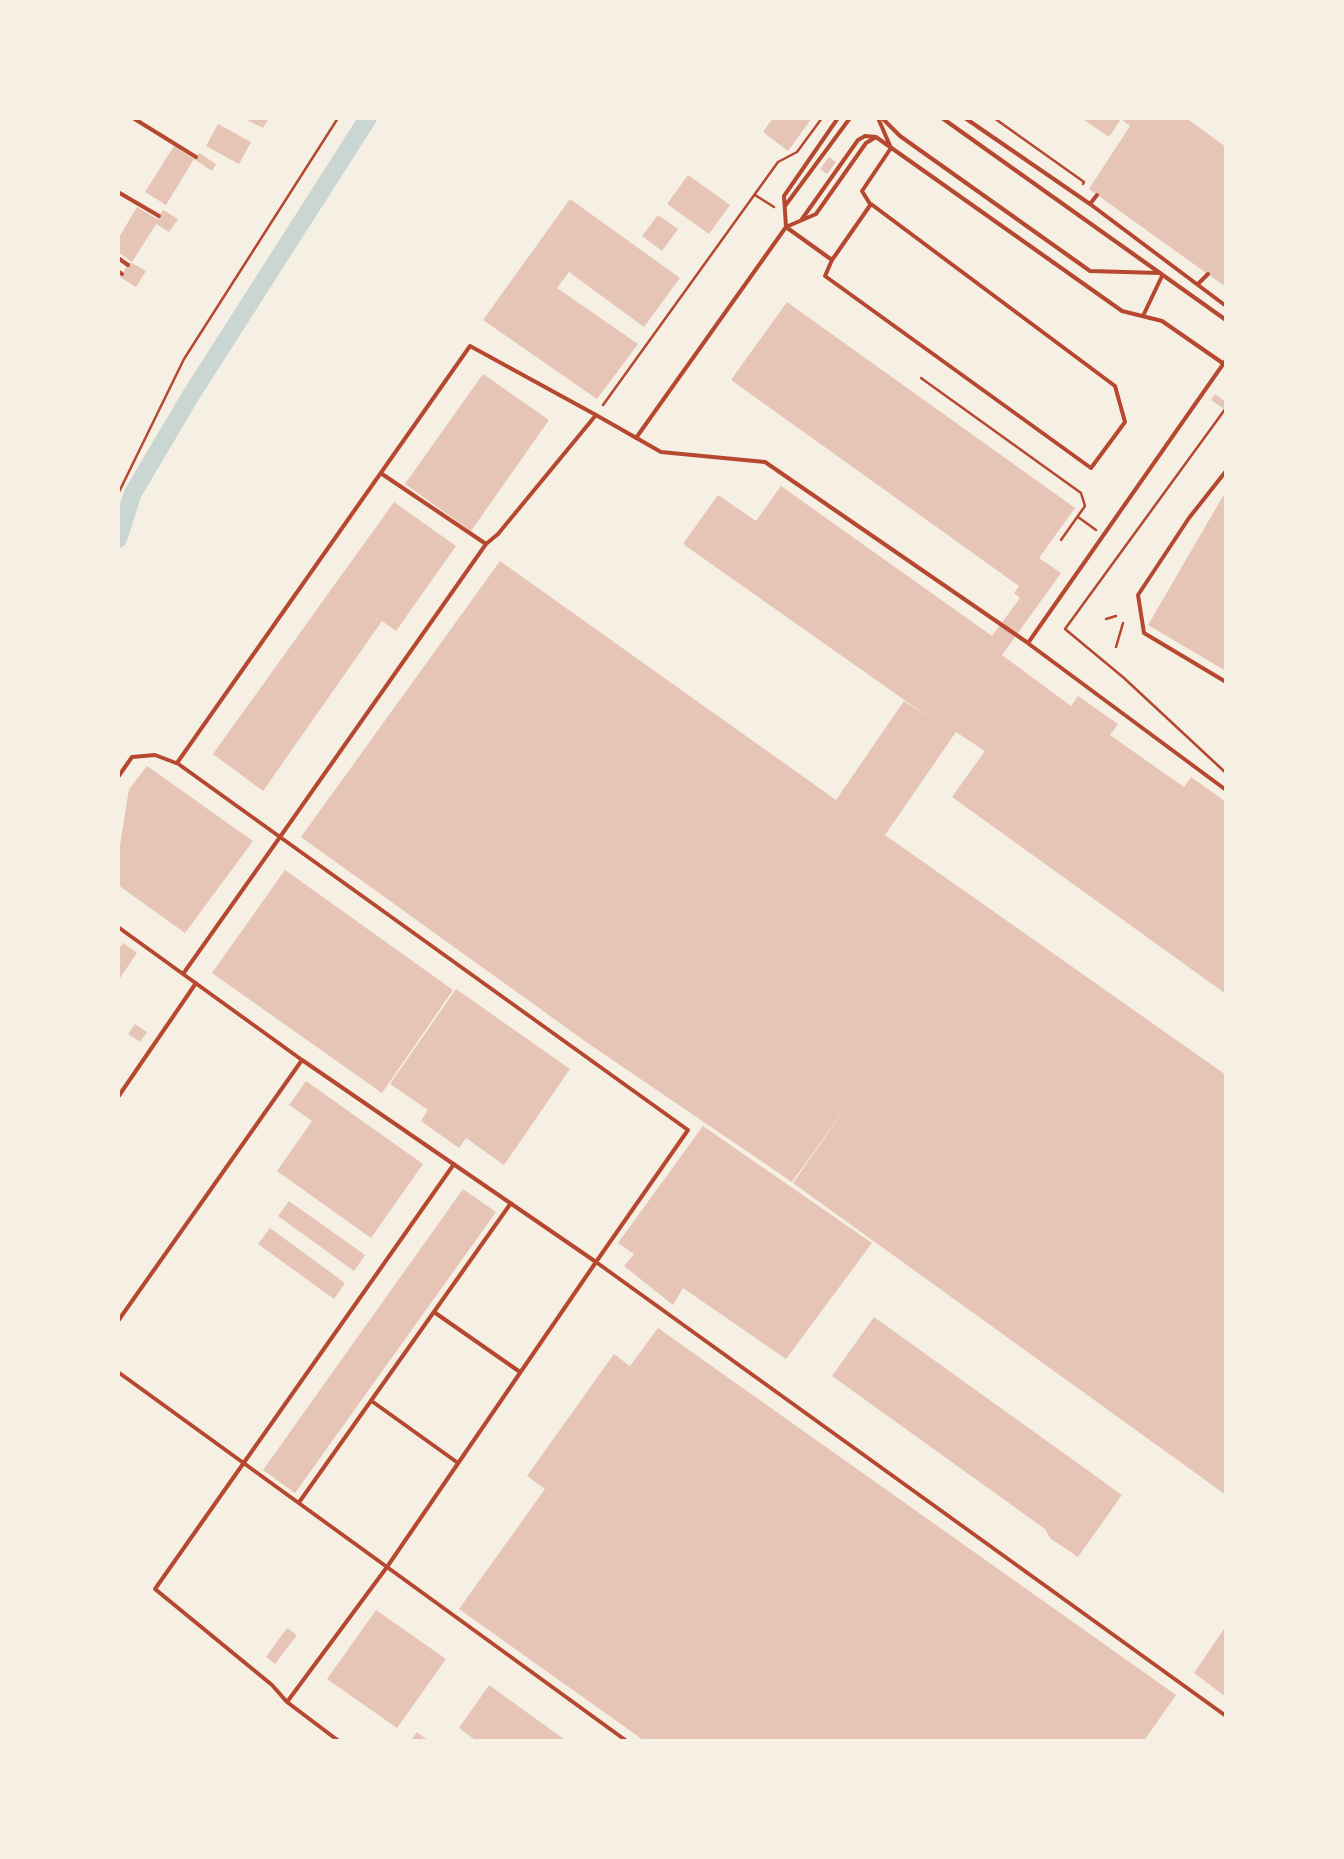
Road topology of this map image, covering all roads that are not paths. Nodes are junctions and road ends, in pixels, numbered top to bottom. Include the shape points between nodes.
1 (133, 118) edge
2 (838, 118) edge
3 (850, 118) edge
4 (880, 118) edge
5 (942, 118) edge
6 (965, 118) edge
7 (891, 148) junction
8 (196, 156) dead end
9 (118, 192) edge
10 (1097, 194) dead end
11 (870, 204) junction
12 (1090, 204) junction
13 (784, 207) junction
14 (159, 216) dead end
15 (786, 227) junction
16 (118, 258) edge
17 (832, 260) junction
18 (128, 264) dead end
19 (1208, 274) dead end
20 (1160, 275) junction
21 (1198, 284) junction
22 (1226, 306) edge
23 (1144, 316) junction
24 (1226, 320) edge
25 (1225, 362) edge
26 (596, 415) junction
27 (635, 439) junction
28 (1226, 471) edge
29 (381, 473) junction
30 (486, 544) junction
31 (1028, 643) junction
32 (1226, 682) edge
33 (177, 763) junction
34 (118, 777) edge
35 (1226, 790) edge
36 (280, 837) junction
37 (118, 926) edge
38 (183, 974) junction
39 (196, 983) junction
40 (302, 1060) junction
41 (118, 1097) edge
42 (454, 1164) junction
43 (511, 1203) junction
44 (596, 1262) junction
45 (434, 1312) junction
46 (118, 1321) edge
47 (118, 1372) edge
48 (520, 1372) junction
49 (371, 1401) junction
50 (458, 1463) junction
51 (244, 1464) junction
52 (299, 1503) junction
53 (387, 1566) junction
54 (286, 1702) junction
55 (1226, 1716) edge
56 (340, 1742) edge
57 (628, 1742) edge

1 - 8 lane
2 - 13 lane via 784,196
3 - 13 lane
4 - 7 lane
4 - 20 lane via 1090,271
5 - 20 lane
6 - 12 lane
7 - 11 lane via 862,190
7 - 15 lane via 876,137 866,143 816,214
7 - 23 lane via 1122,311
9 - 14 lane
10 - 12 lane
11 - 17 lane
11 - 17 lane via 1115,386 1124,422 1091,468 825,276
12 - 21 lane
13 - 15 lane
15 - 17 lane
15 - 27 lane
16 - 18 lane
19 - 21 lane
20 - 23 lane
20 - 24 lane
21 - 22 lane
23 - 25 lane
25 - 31 lane
26 - 27 lane
26 - 29 lane via 470,346
26 - 30 lane
27 - 31 lane via 673,455 765,462
28 - 32 lane via 1138,596 1144,633
29 - 30 lane
29 - 33 lane
30 - 36 lane
31 - 35 lane
33 - 34 lane via 155,755 132,757
33 - 36 lane
36 - 38 lane
36 - 44 lane via 688,1130
37 - 38 lane
38 - 39 lane
39 - 40 lane
39 - 41 lane
40 - 42 lane
40 - 46 lane
42 - 43 lane
42 - 51 lane
43 - 44 lane
43 - 45 lane
44 - 48 lane
44 - 55 lane
45 - 48 lane
45 - 49 lane
47 - 51 lane
48 - 50 lane
49 - 50 lane
49 - 52 lane
50 - 53 lane
51 - 52 lane
51 - 54 lane via 156,1589
52 - 53 lane
53 - 54 lane
53 - 57 lane
54 - 56 lane

